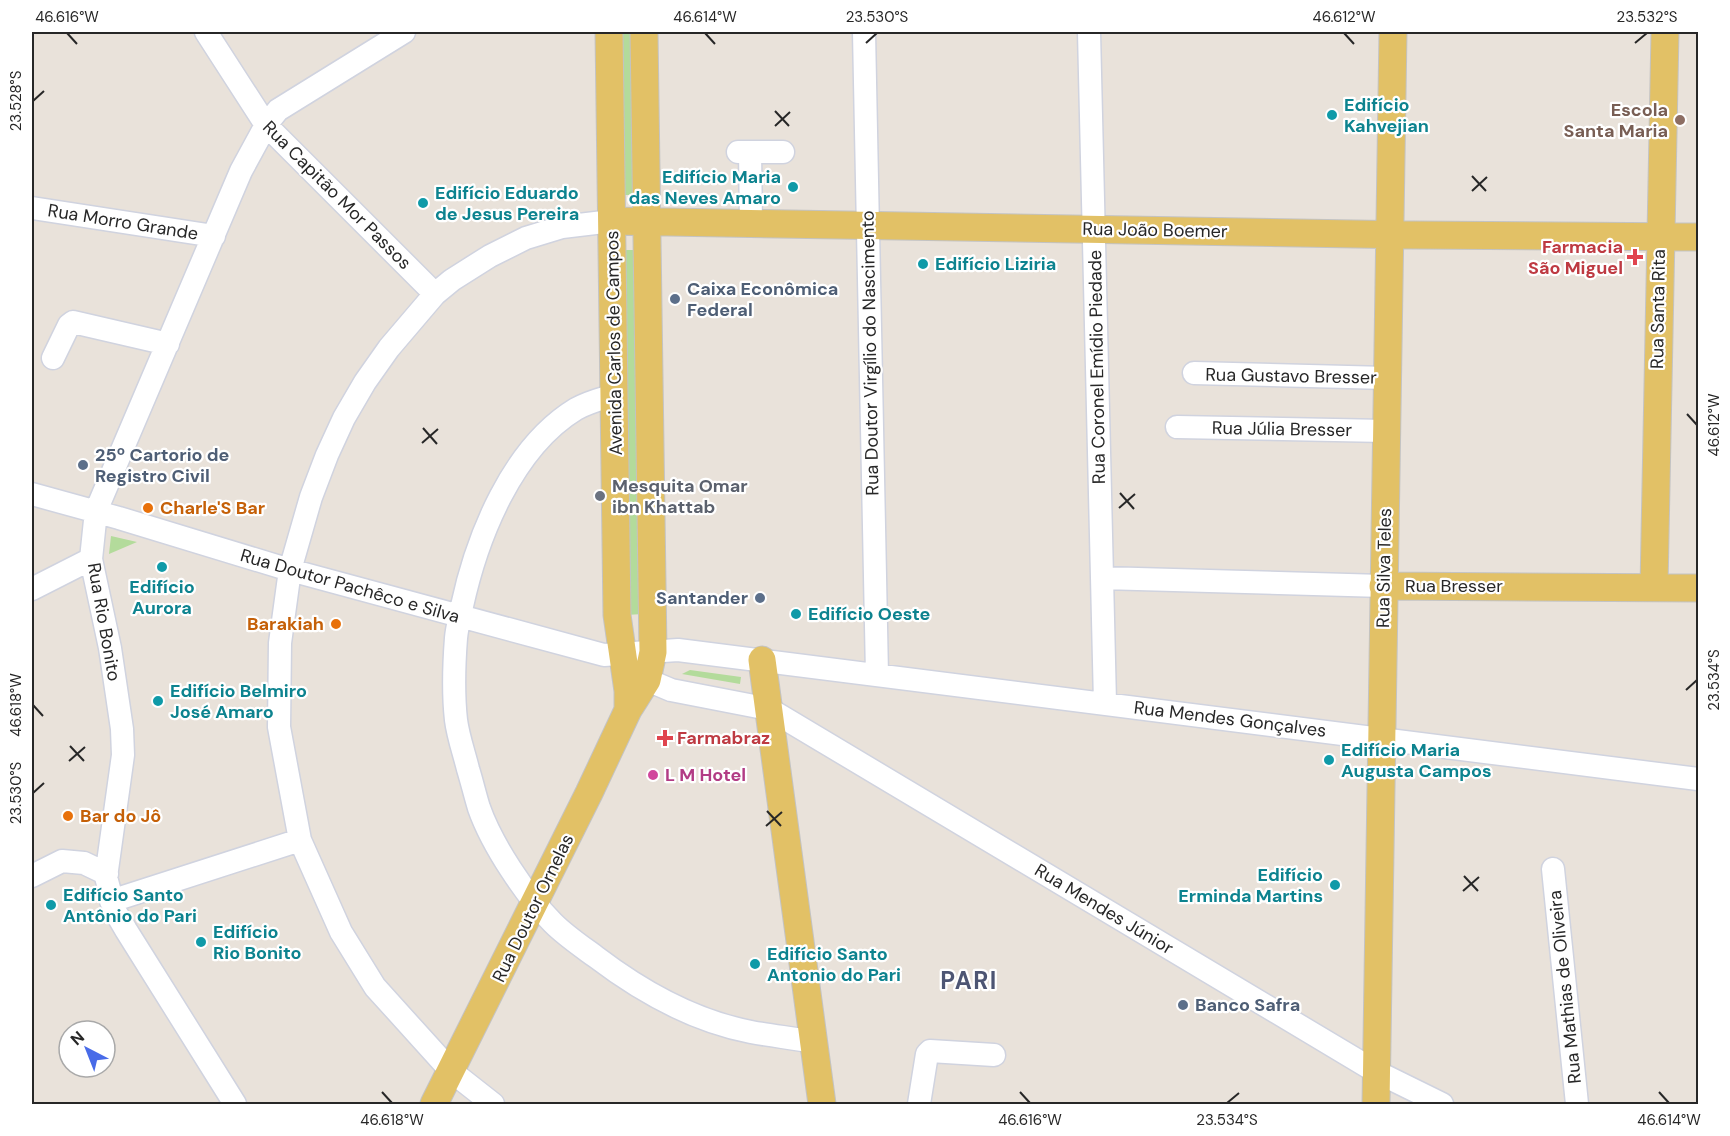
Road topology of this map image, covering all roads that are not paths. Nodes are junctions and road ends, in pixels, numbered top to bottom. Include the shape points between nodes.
1 (206, 32) edge
2 (404, 32) edge
3 (609, 32) edge
4 (644, 32) edge
5 (864, 32) edge
6 (1089, 32) edge
7 (1393, 32) edge
8 (1665, 32) edge
9 (266, 125) junction
10 (783, 152) dead end
11 (34, 205) edge
12 (612, 221) junction
13 (647, 222) junction
14 (751, 224) junction
15 (868, 225) junction
16 (1094, 229) junction
17 (1389, 235) junction
18 (214, 236) junction
19 (1659, 237) junction
20 (1698, 237) edge
21 (435, 294) junction
22 (168, 345) junction
23 (53, 358) dead end
24 (1194, 373) dead end
25 (1387, 378) junction
26 (614, 395) junction
27 (1177, 427) dead end
28 (1386, 431) junction
29 (32, 494) edge
30 (96, 511) junction
31 (91, 559) junction
32 (290, 570) junction
33 (1102, 578) junction
34 (1383, 586) junction
35 (1654, 587) junction
36 (1698, 588) edge
37 (32, 589) edge
38 (460, 617) junction
39 (653, 652) junction
40 (762, 660) junction
41 (625, 665) junction
42 (877, 675) junction
43 (1105, 703) junction
44 (769, 709) junction
45 (1382, 738) junction
46 (1698, 779) edge
47 (300, 840) junction
48 (1553, 869) dead end
49 (107, 874) junction
50 (32, 876) edge
51 (111, 901) junction
52 (535, 904) junction
53 (814, 1042) junction
54 (994, 1055) dead end
55 (451, 1071) junction
56 (1375, 1071) junction
57 (235, 1104) edge
58 (435, 1104) edge
59 (494, 1104) edge
60 (822, 1104) edge
61 (919, 1104) edge
62 (1376, 1104) edge
63 (1442, 1104) edge
64 (1576, 1104) edge

1 - 9 street, Rua Capitão Mor Passos
2 - 9 street, Rua Rio Bonito via 278,110
3 - 12 main road, Avenida Carlos de Campos
4 - 13 main road, Avenida Carlos de Campos
5 - 15 street, Rua Doutor Virgílio do Nascimento
6 - 16 street, Rua Coronel Emídio Piedade
7 - 17 main road, Rua Silva Teles
8 - 19 main road, Rua Santa Rita
9 - 18 street, Rua Rio Bonito
9 - 21 street, Rua Capitão Mor Passos
10 - 14 street via 744,152
11 - 18 street, Rua Morro Grande
12 - 13 main road, Rua João Boemer
12 - 21 street via 562,227 509,244
12 - 26 main road, Avenida Carlos de Campos
13 - 14 main road, Rua João Boemer
13 - 39 main road, Avenida Carlos de Campos
14 - 15 main road, Rua João Boemer
15 - 16 main road, Rua João Boemer
15 - 42 street, Rua Doutor Virgílio do Nascimento
16 - 17 main road, Rua João Boemer
16 - 33 street, Rua Coronel Emídio Piedade
17 - 19 main road, Rua João Boemer
17 - 25 main road, Rua Silva Teles
18 - 22 street, Rua Rio Bonito
19 - 20 main road, Rua João Boemer
19 - 35 main road, Rua Santa Rita
21 - 32 street via 383,357 344,418 311,497
22 - 23 street via 73,322
22 - 30 street, Rua Rio Bonito
24 - 25 street, Rua Gustavo Bresser
25 - 28 main road, Rua Silva Teles
26 - 38 street via 586,404 565,417 514,472 485,529
26 - 41 main road, Avenida Carlos de Campos via 617,615
27 - 28 street, Rua Júlia Bresser
28 - 34 main road, Rua Silva Teles
29 - 30 street, Rua Doutor Pachêco e Silva
30 - 31 street, Rua Rio Bonito
30 - 32 street, Rua Doutor Pachêco e Silva
31 - 37 street
31 - 49 street, Rua Rio Bonito via 110,648 123,755
32 - 38 street, Rua Doutor Pachêco e Silva
32 - 47 street via 280,643 279,727
33 - 34 street, Rua Bresser
33 - 43 street, Rua Coronel Emídio Piedade
34 - 35 main road, Rua Bresser
34 - 45 main road, Rua Silva Teles
35 - 36 main road, Rua Bresser
38 - 41 street, Rua Doutor Pachêco e Silva
38 - 52 street via 454,678 456,721 464,756 480,810
39 - 40 street, Rua Mendes Gonçalves via 678,650
39 - 41 main road, Rua Doutor Ornelas
40 - 42 street, Rua Mendes Gonçalves
40 - 44 main road
41 - 44 street, Rua Doutor Pachêco e Silva via 671,690
41 - 52 main road, Rua Doutor Ornelas via 628,710
42 - 43 street, Rua Mendes Gonçalves
43 - 45 street, Rua Mendes Gonçalves
44 - 53 main road
44 - 56 street, Rua Mendes Júnior
45 - 46 street, Rua Mendes Gonçalves
45 - 56 main road, Rua Silva Teles
47 - 51 street
47 - 55 street via 341,932 375,987
48 - 64 street, Rua Mathias de Oliveira
49 - 50 street via 84,863 62,861
49 - 51 street, Rua Rio Bonito
51 - 57 street, Rua Rio Bonito
52 - 53 street via 565,934 662,1001 749,1032
52 - 55 main road, Rua Doutor Ornelas
53 - 60 main road
54 - 61 street via 930,1051
55 - 58 main road, Rua Doutor Ornelas
55 - 59 street
56 - 62 main road, Rua Silva Teles
56 - 63 street, Rua Mendes Júnior

